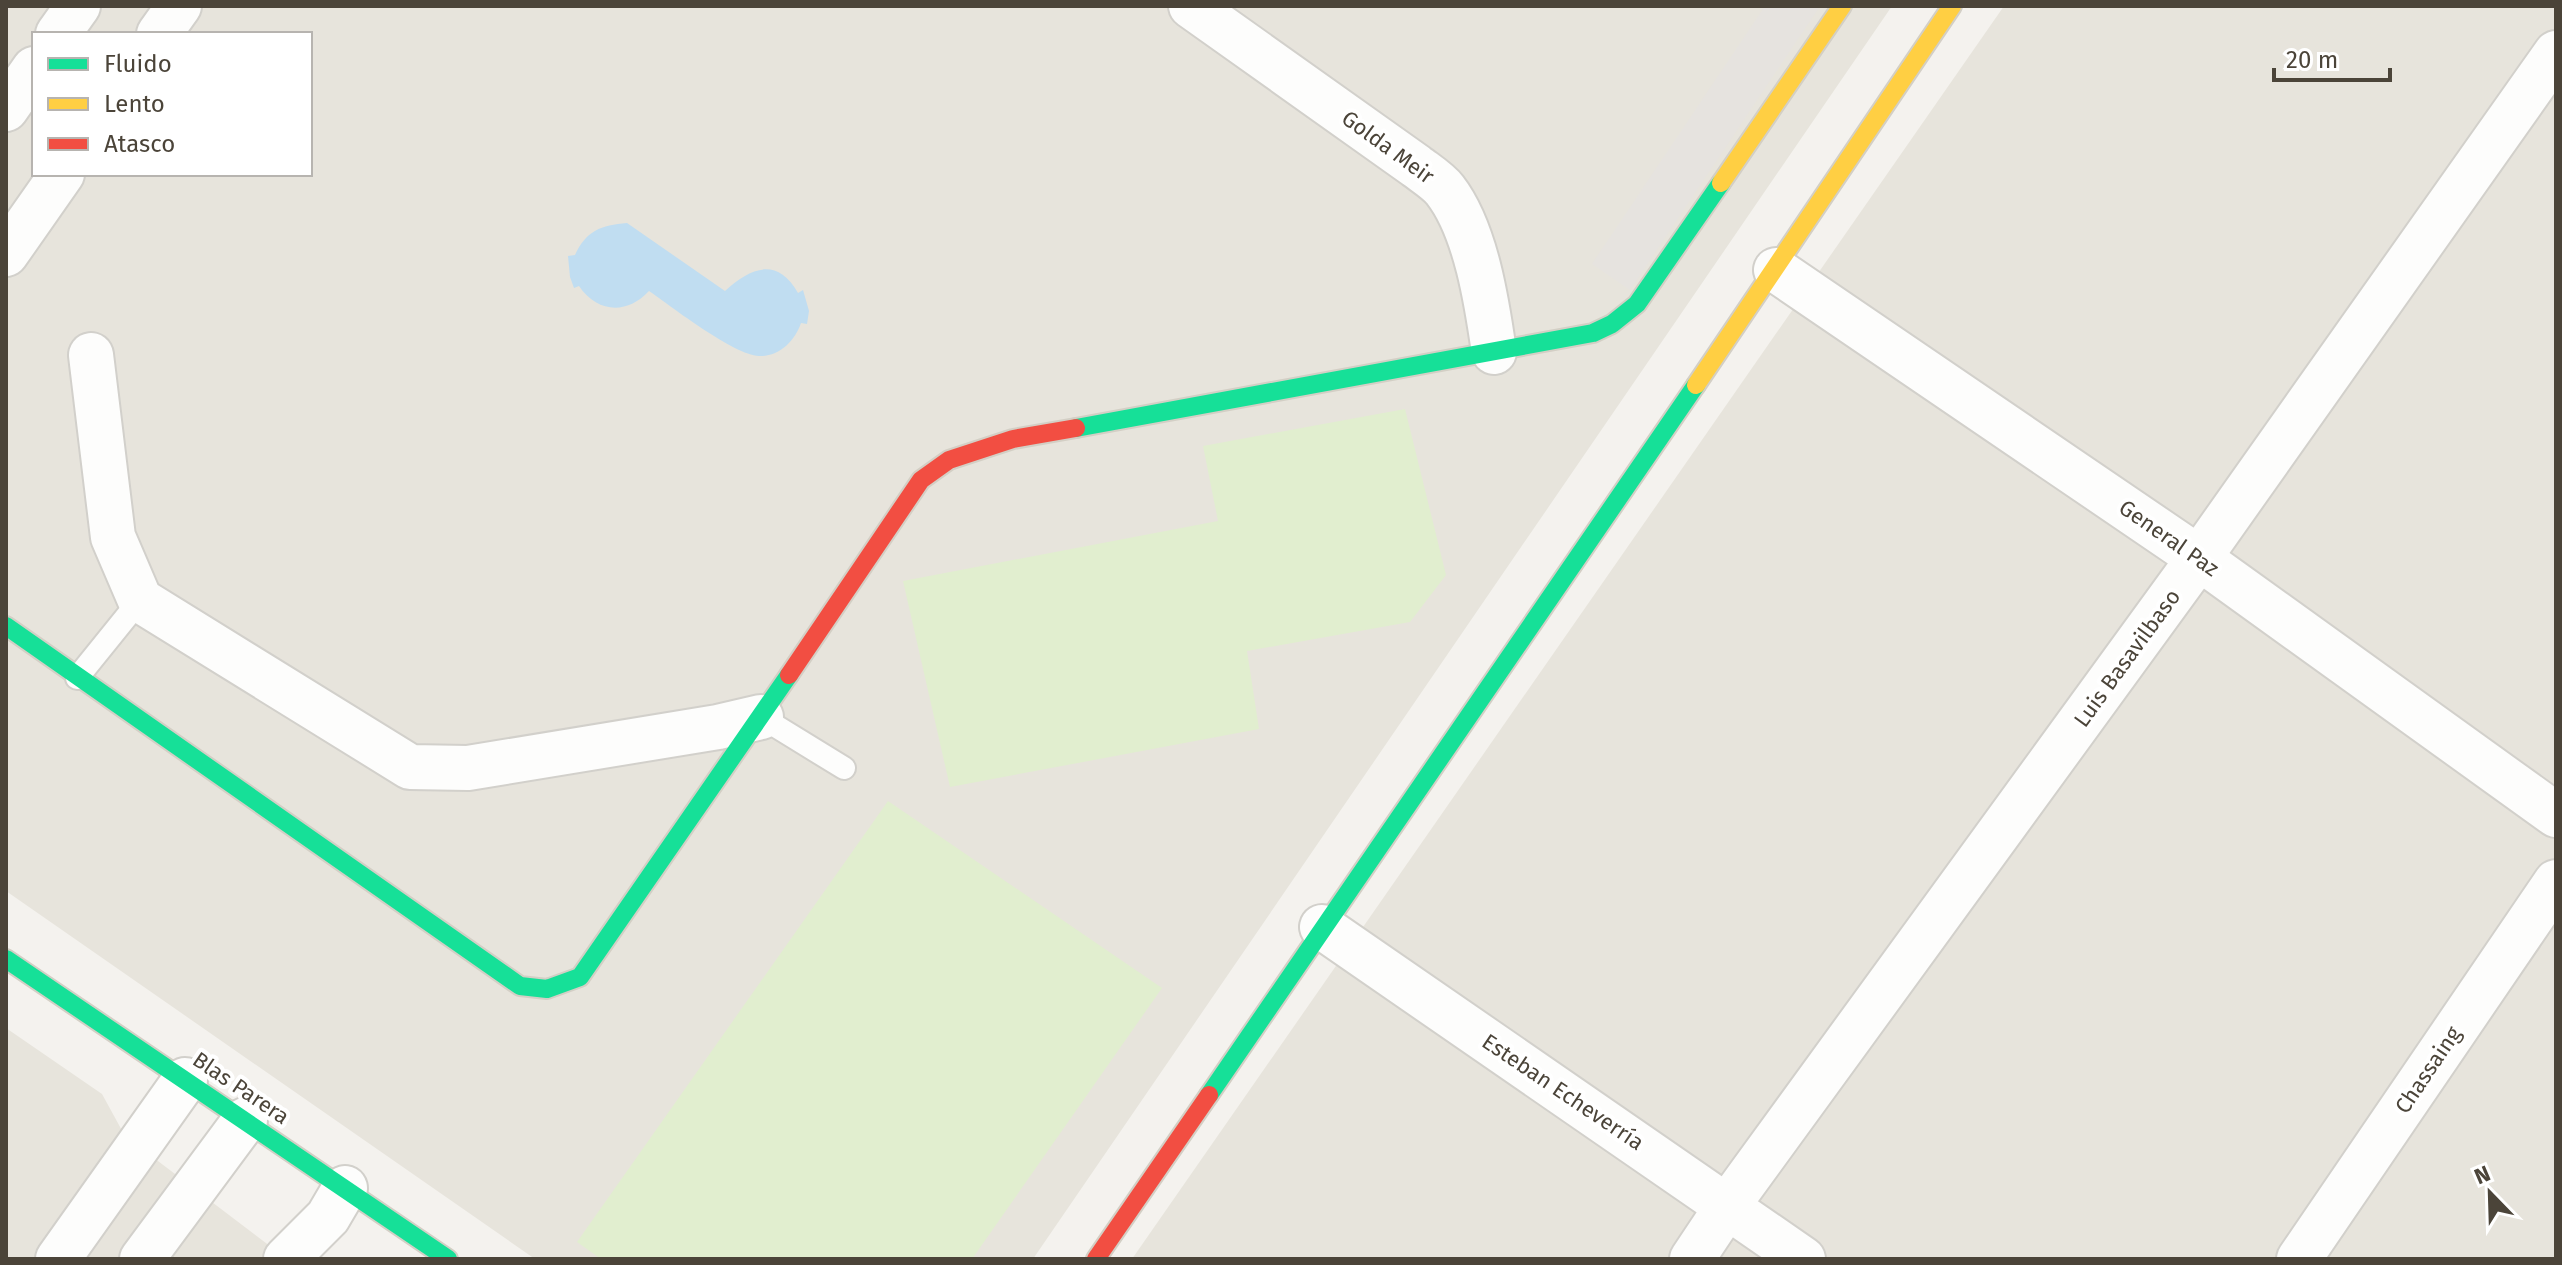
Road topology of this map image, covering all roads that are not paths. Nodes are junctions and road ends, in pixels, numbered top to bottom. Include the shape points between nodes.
1 (78, 6) edge
2 (179, 6) edge
3 (1191, 6) edge
4 (1842, 6) edge
5 (1952, 6) edge
6 (59, 32) edge
7 (160, 32) edge
8 (2556, 53) edge
9 (32, 72) edge
10 (6, 109) edge
11 (61, 176) edge
12 (6, 254) edge
13 (1776, 270) junction
14 (1494, 352) junction
15 (91, 355) dead end
16 (2199, 558) junction
17 (140, 600) junction
18 (6, 626) edge
19 (77, 678) junction
20 (761, 717) junction
21 (844, 768) dead end
22 (2556, 815) edge
23 (2556, 882) edge
24 (1322, 927) junction
25 (6, 959) edge
26 (185, 1080) junction
27 (245, 1120) junction
28 (345, 1188) junction
29 (1728, 1205) junction
30 (58, 1259) edge
31 (142, 1259) edge
32 (286, 1259) edge
33 (448, 1259) edge
34 (1096, 1259) edge
35 (1692, 1259) edge
36 (1803, 1259) edge
37 (2299, 1259) edge

1 - 6 street
2 - 7 street
3 - 14 street, Golda Meir via 1445,189 1464,225 1485,290
4 - 14 street via 1637,304 1593,333
5 - 13 street
8 - 16 street, Luis Basavilbaso
9 - 10 street
11 - 12 street
13 - 16 street, General Paz
13 - 24 street
14 - 20 street via 1013,439 949,460 921,480
15 - 17 street via 113,537
16 - 22 street, General Paz
16 - 29 street, Luis Basavilbaso
17 - 19 lane
17 - 20 street via 410,767 468,768
18 - 19 street
19 - 20 street via 520,986 547,989 580,977
20 - 21 lane
23 - 37 street, Chassaing
24 - 29 street, Esteban Echeverría
24 - 34 street
25 - 26 street, Blas Parera
26 - 27 street, Blas Parera
26 - 30 street
27 - 28 street, Blas Parera
27 - 31 street
28 - 32 street via 328,1217
28 - 33 street, Blas Parera
29 - 35 street, Luis Basavilbaso
29 - 36 street, Esteban Echeverría

